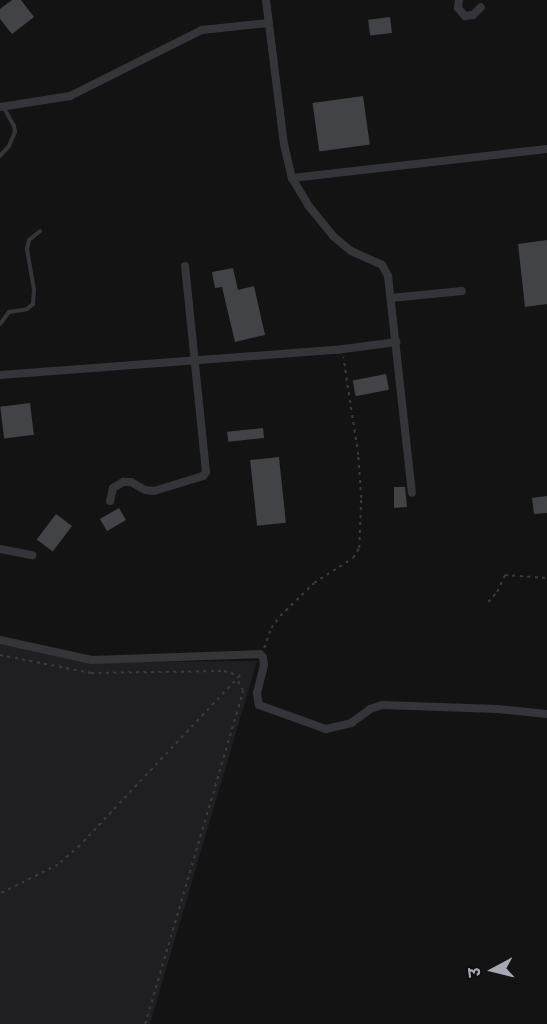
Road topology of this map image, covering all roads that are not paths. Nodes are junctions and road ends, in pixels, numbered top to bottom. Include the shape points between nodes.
1 (266, 0) edge
2 (459, 0) edge
3 (481, 7) dead end
4 (269, 23) junction
5 (2, 107) edge
6 (547, 149) edge
7 (0, 156) edge
8 (292, 178) junction
9 (40, 231) dead end
10 (185, 266) dead end
11 (462, 291) dead end
12 (391, 298) junction
13 (0, 324) edge
14 (396, 342) junction
15 (194, 360) junction
16 (0, 375) edge
17 (412, 493) dead end
18 (110, 501) dead end
19 (0, 549) edge
20 (32, 555) dead end
21 (0, 640) edge
22 (547, 714) edge

1 - 4 street
2 - 3 street via 458,8 465,16 473,15
4 - 5 street via 202,30 70,96
4 - 8 street
5 - 7 lane via 15,132
6 - 8 street
8 - 12 street via 314,212 344,246 384,267
9 - 13 lane via 29,240 27,249 33,304 9,312
10 - 15 street
11 - 12 street
12 - 14 street
14 - 15 street
14 - 17 street
15 - 16 street
15 - 18 street via 205,474 154,491 123,482 113,489
19 - 20 street
21 - 22 street via 92,660 261,654 264,666 257,693 259,705 326,729 351,723 382,705

